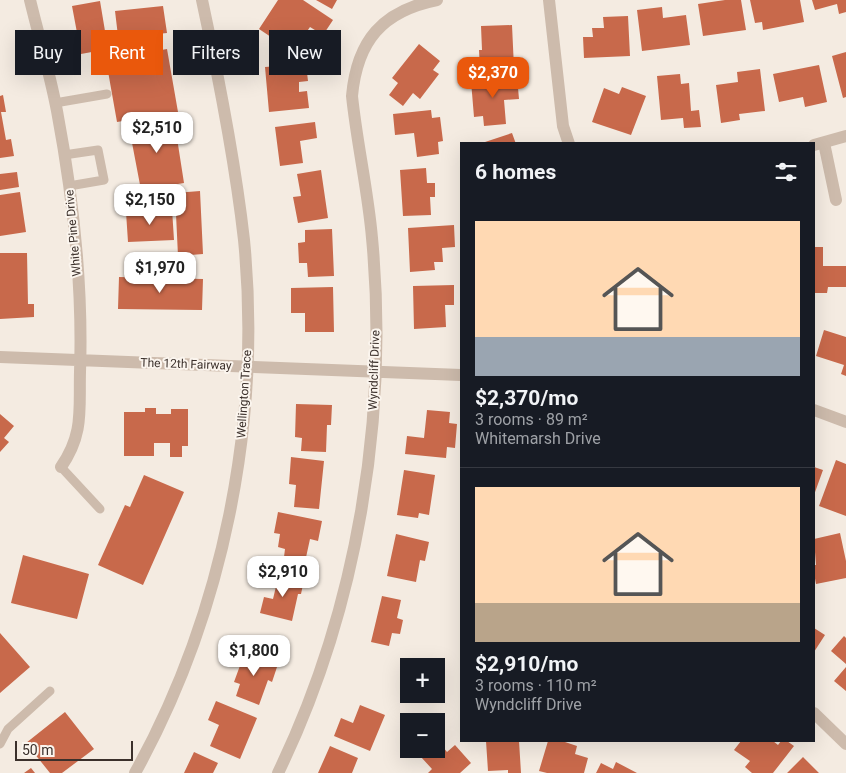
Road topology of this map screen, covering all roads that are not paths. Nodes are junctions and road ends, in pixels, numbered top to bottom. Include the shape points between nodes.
1 (30, 0) edge
2 (202, 0) edge
3 (437, 0) edge
4 (549, 0) edge
5 (107, 94) dead end
6 (55, 103) junction
7 (846, 136) edge
8 (568, 142) edge
9 (819, 144) edge
10 (64, 155) junction
11 (69, 186) junction
12 (836, 200) dead end
13 (0, 357) edge
14 (81, 360) junction
15 (247, 366) junction
16 (375, 372) junction
17 (460, 375) edge
18 (815, 410) edge
19 (846, 422) edge
20 (61, 466) joint
21 (100, 508) dead end
22 (50, 691) dead end
23 (815, 715) edge
24 (0, 744) edge
25 (846, 744) edge
26 (135, 773) edge
27 (278, 773) edge

1 - 6 street, White Pine Drive
2 - 15 street, Wellington Trace via 243,232
3 - 16 street, Wyndcliff Drive via 407,9 383,24 368,42 354,73 353,102 372,240
4 - 8 street via 563,126
5 - 6 lane
6 - 10 street, White Pine Drive
7 - 9 street
9 - 12 street
10 - 11 street, White Pine Drive
10 - 11 lane via 98,150 104,180
11 - 14 street, White Pine Drive via 77,260
13 - 14 street, The 12th Fairway
14 - 15 street, The 12th Fairway
14 - 20 street, White Pine Drive via 78,432
15 - 16 street, The 12th Fairway
15 - 26 street, Wellington Trace via 235,480 209,594 169,703
16 - 17 street, The 12th Fairway
16 - 27 street, Wyndcliff Drive via 363,493 345,585 308,703
18 - 19 street
20 - 21 lane
22 - 24 lane via 8,729
23 - 25 street

